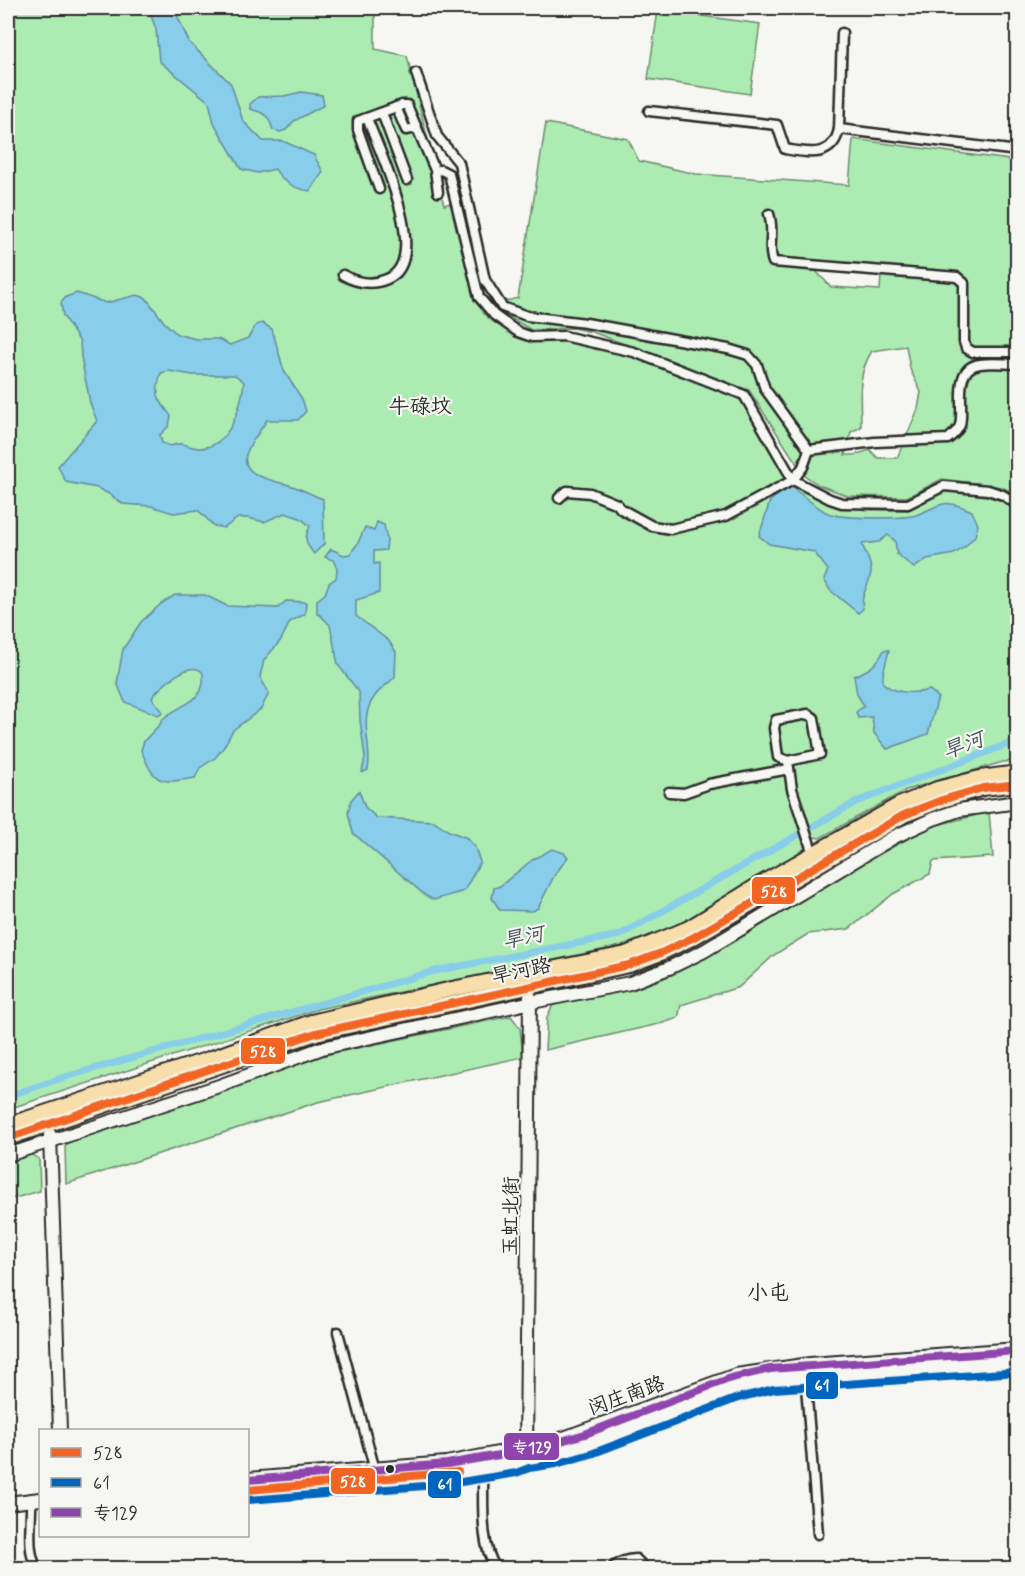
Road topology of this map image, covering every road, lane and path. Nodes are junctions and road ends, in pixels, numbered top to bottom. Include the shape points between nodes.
1 (842, 33) dead end
2 (416, 73) dead end
3 (649, 111) dead end
4 (382, 113) junction
5 (368, 118) junction
6 (839, 129) junction
7 (1017, 151) edge
8 (441, 170) dead end
9 (407, 180) dead end
10 (379, 189) dead end
11 (438, 192) dead end
12 (769, 214) dead end
13 (343, 276) dead end
14 (1017, 352) edge
15 (1017, 364) edge
16 (809, 450) junction
17 (793, 480) junction
18 (559, 498) dead end
19 (1017, 505) edge
20 (789, 765) junction
21 (1017, 773) edge
22 (1017, 784) edge
23 (669, 792) dead end
24 (1017, 802) edge
25 (812, 850) junction
26 (611, 964) junction
27 (527, 981) junction
28 (532, 1002) junction
29 (101, 1101) junction
30 (8, 1125) edge
31 (48, 1125) junction
32 (8, 1138) edge
33 (52, 1141) junction
34 (8, 1155) edge
35 (338, 1332) dead end
36 (1017, 1349) edge
37 (1017, 1361) edge
38 (804, 1370) junction
39 (60, 1429) edge
40 (526, 1453) junction
41 (483, 1468) junction
42 (376, 1474) junction
43 (249, 1479) edge
44 (249, 1490) edge
45 (8, 1503) edge
46 (37, 1505) edge
47 (8, 1511) edge
48 (818, 1534) dead end
49 (37, 1569) edge
50 (496, 1569) edge
51 (612, 1569) edge
52 (645, 1569) edge

1 - 6 street
2 - 16 street via 437,136 459,163 485,280 502,307 527,316 586,323 748,356 757,365 765,389
3 - 6 street via 777,126 785,149 811,153 829,147
4 - 5 street
4 - 9 street
4 - 11 street via 407,105 435,170
5 - 10 street via 358,121 358,130
5 - 13 street via 404,222 405,258 400,270 375,283 356,282
6 - 7 street
8 - 17 street via 449,174 479,297 494,315 532,337 564,336 634,352 744,395
12 - 14 street via 773,225 772,262 957,277 964,283 966,348 973,352
15 - 16 street via 977,364 968,372 960,384 961,424 948,439
16 - 17 street
17 - 18 street via 726,516 671,529 652,526 590,493 567,491
17 - 19 street via 842,502 908,504 944,486 988,490
20 - 20 street via 820,754 814,718 808,714 776,720 778,757
20 - 23 street via 684,793
20 - 25 street via 792,789
21 - 25 main road, 旱河路 via 937,789
22 - 26 main road, 旱河路 via 983,788 904,815 694,937 661,953
24 - 28 street, 旱河路 via 958,810 894,837 669,968 630,983
25 - 26 main road, 旱河路 via 689,928
26 - 27 main road, 旱河路
27 - 28 street, 玉虹北街
27 - 29 main road, 旱河路 via 316,1034
28 - 33 street, 旱河路 via 322,1048
28 - 40 street, 玉虹北街
29 - 30 main road, 旱河路
29 - 31 main road, 旱河路
31 - 32 main road, 旱河路
31 - 33 street
33 - 34 street, 旱河路
33 - 39 street
35 - 42 street
36 - 38 street, 闵庄南路
37 - 38 street, 闵庄南路
38 - 40 street, 闵庄南路 via 736,1375
38 - 48 street
40 - 41 street, 闵庄南路 via 514,1463
40 - 42 street, 闵庄南路
41 - 42 street, 闵庄南路 via 448,1474
41 - 50 street via 486,1543
42 - 43 street, 闵庄南路
42 - 44 street, 闵庄南路
45 - 46 street
46 - 47 street
46 - 49 street via 31,1552
51 - 52 street via 629,1559 636,1559

